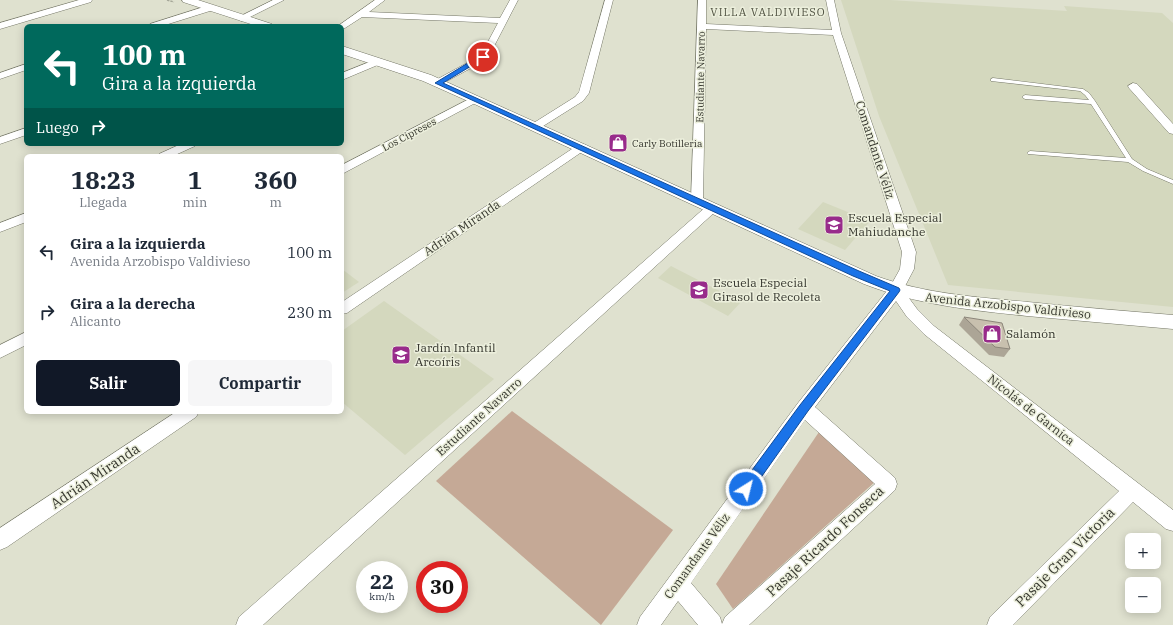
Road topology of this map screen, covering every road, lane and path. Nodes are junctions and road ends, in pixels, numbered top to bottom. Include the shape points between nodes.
1 (88, 0) edge
2 (187, 0) edge
3 (280, 0) edge
4 (381, 0) edge
5 (514, 0) edge
6 (609, 0) edge
7 (702, 0) edge
8 (830, 0) edge
9 (210, 8) junction
10 (361, 14) junction
11 (241, 18) junction
12 (503, 21) junction
13 (159, 24) edge
14 (261, 24) edge
15 (344, 25) edge
16 (0, 26) edge
17 (701, 26) junction
18 (837, 33) junction
19 (344, 51) edge
20 (377, 62) junction
21 (24, 68) edge
22 (0, 76) edge
23 (344, 76) edge
24 (993, 80) dead end
25 (438, 83) junction
26 (1133, 86) dead end
27 (1025, 97) dead end
28 (475, 99) junction
29 (1093, 102) junction
30 (1168, 120) edge
31 (536, 126) junction
32 (1173, 131) edge
33 (24, 132) edge
34 (0, 141) edge
35 (186, 146) edge
36 (582, 147) junction
37 (1030, 153) dead end
38 (168, 154) edge
39 (1130, 160) junction
40 (344, 169) edge
41 (1173, 182) edge
42 (704, 205) junction
43 (24, 218) edge
44 (0, 228) edge
45 (896, 290) junction
46 (344, 308) edge
47 (1173, 322) edge
48 (24, 339) edge
49 (0, 352) edge
50 (804, 408) junction
51 (187, 414) edge
52 (1132, 490) junction
53 (1173, 522) edge
54 (0, 540) edge
55 (677, 583) junction
56 (247, 625) edge
57 (648, 625) edge
58 (712, 625) edge
59 (733, 625) edge
60 (998, 625) edge

1 - 16 street
2 - 9 street
3 - 11 street
4 - 10 street
5 - 12 street
6 - 31 street via 584,93 578,100
7 - 17 street, Estudiante Navarro
8 - 18 street, Comandante Véliz
9 - 11 street
9 - 13 street
10 - 12 street
10 - 15 street
11 - 14 street
12 - 25 street via 483,57
17 - 18 street
17 - 42 street, Estudiante Navarro
18 - 45 street, Comandante Véliz via 908,252 907,269
19 - 20 street, Avenida Arzobispo Valdivieso
20 - 23 street
20 - 25 street, Avenida Arzobispo Valdivieso
21 - 22 street
24 - 29 lane via 1081,90
25 - 28 street, Avenida Arzobispo Valdivieso
26 - 30 street
27 - 29 lane
28 - 31 street, Avenida Arzobispo Valdivieso
28 - 40 street, Los Cipreses
29 - 39 lane
30 - 32 street
31 - 36 street, Avenida Arzobispo Valdivieso
33 - 34 street
35 - 38 street
36 - 42 street, Avenida Arzobispo Valdivieso
36 - 46 street, Adrián Miranda
37 - 39 lane
39 - 41 lane via 1145,170
42 - 45 street, Avenida Arzobispo Valdivieso
42 - 56 street, Estudiante Navarro
43 - 44 street
45 - 47 street, Avenida Arzobispo Valdivieso via 962,303
45 - 50 street, Comandante Véliz
45 - 52 street, Nicolás de Garnica via 912,313 929,330
48 - 49 street
50 - 55 street, Comandante Véliz
50 - 59 street, Pasaje Ricardo Fonseca via 888,484
51 - 54 street, Adrián Miranda
52 - 53 street, Nicolás de Garnica
52 - 60 street, Pasaje Gran Victoria
55 - 57 street, Comandante Véliz
55 - 58 street

